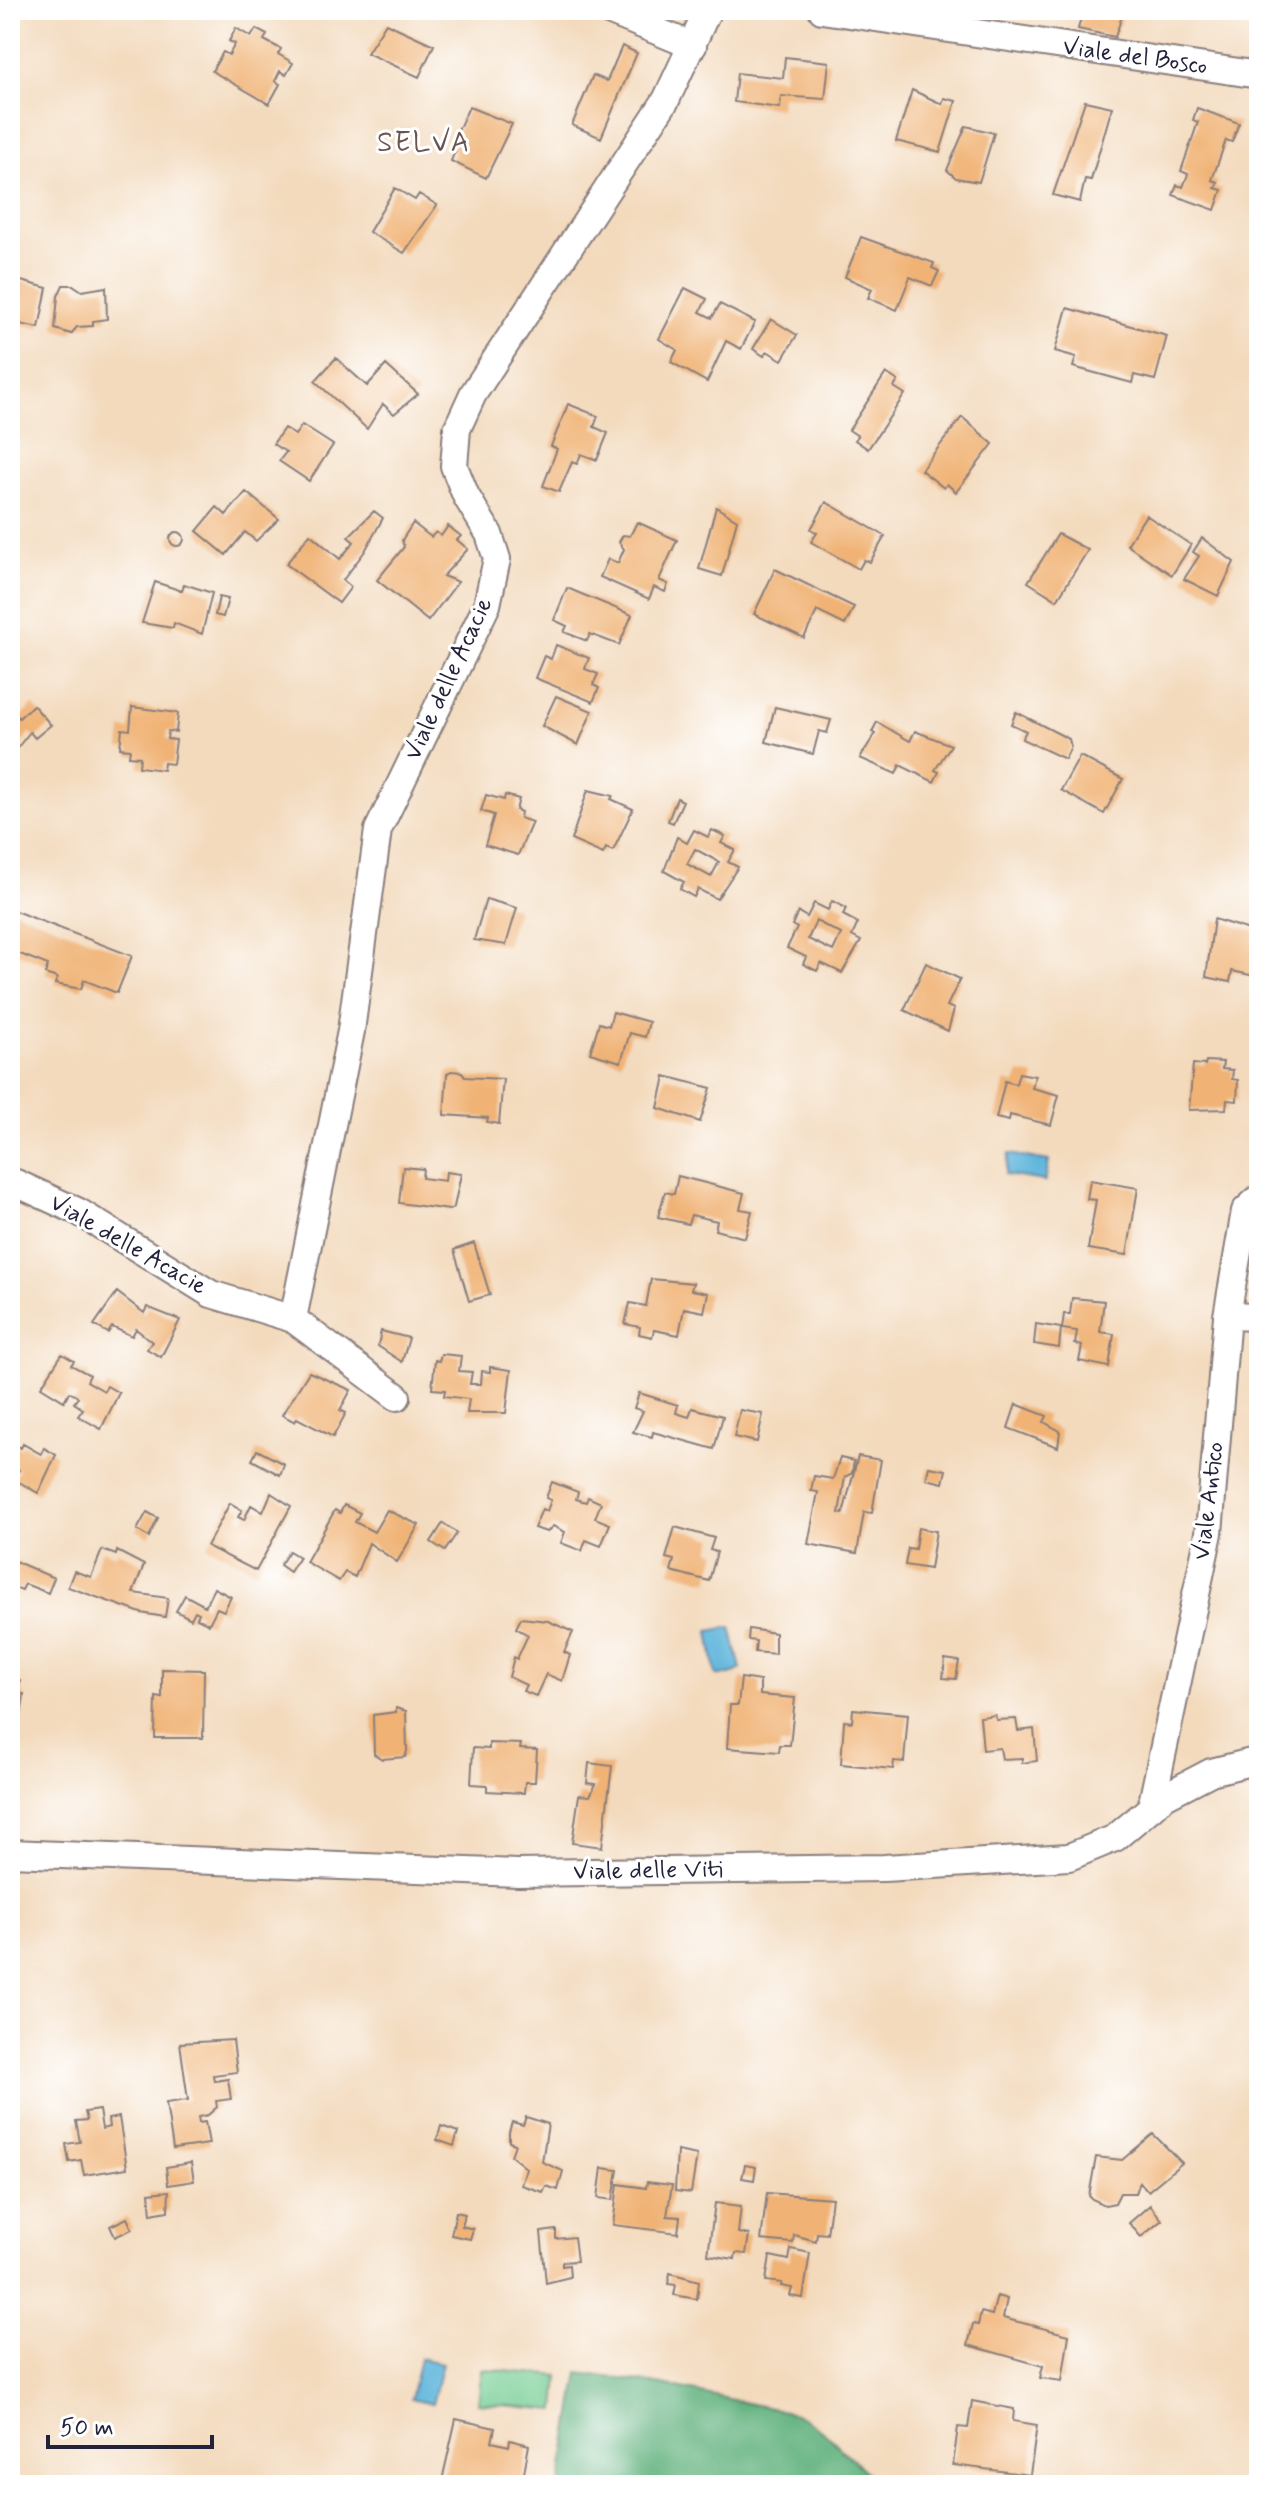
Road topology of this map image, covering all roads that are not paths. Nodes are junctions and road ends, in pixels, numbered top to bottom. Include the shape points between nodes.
1 (606, 10) edge
2 (708, 10) edge
3 (822, 10) edge
4 (960, 20) edge
5 (693, 46) junction
6 (1259, 75) edge
7 (10, 1185) edge
8 (1259, 1198) edge
9 (1227, 1316) junction
10 (1259, 1317) edge
11 (293, 1319) junction
12 (397, 1397) dead end
13 (1259, 1760) edge
14 (1151, 1808) junction
15 (10, 1853) edge

1 - 5 street
2 - 5 street, Viale delle Acacie
3 - 4 street, Viale del Bosco
4 - 6 street, Viale del Bosco
5 - 11 street, Viale delle Acacie via 666,100 473,394 457,429 454,466 497,559 487,605 378,830 351,1031
7 - 11 street, Viale delle Acacie via 16,1183 79,1212 211,1294
8 - 9 street, Viale Antico via 1245,1211
9 - 10 street
9 - 14 street, Viale Antico via 1209,1533
11 - 12 street, Viale delle Acacie
13 - 14 street, Viale delle Viti via 1211,1772
14 - 15 street, Viale delle Viti via 1115,1838 1069,1857 884,1868 518,1873

